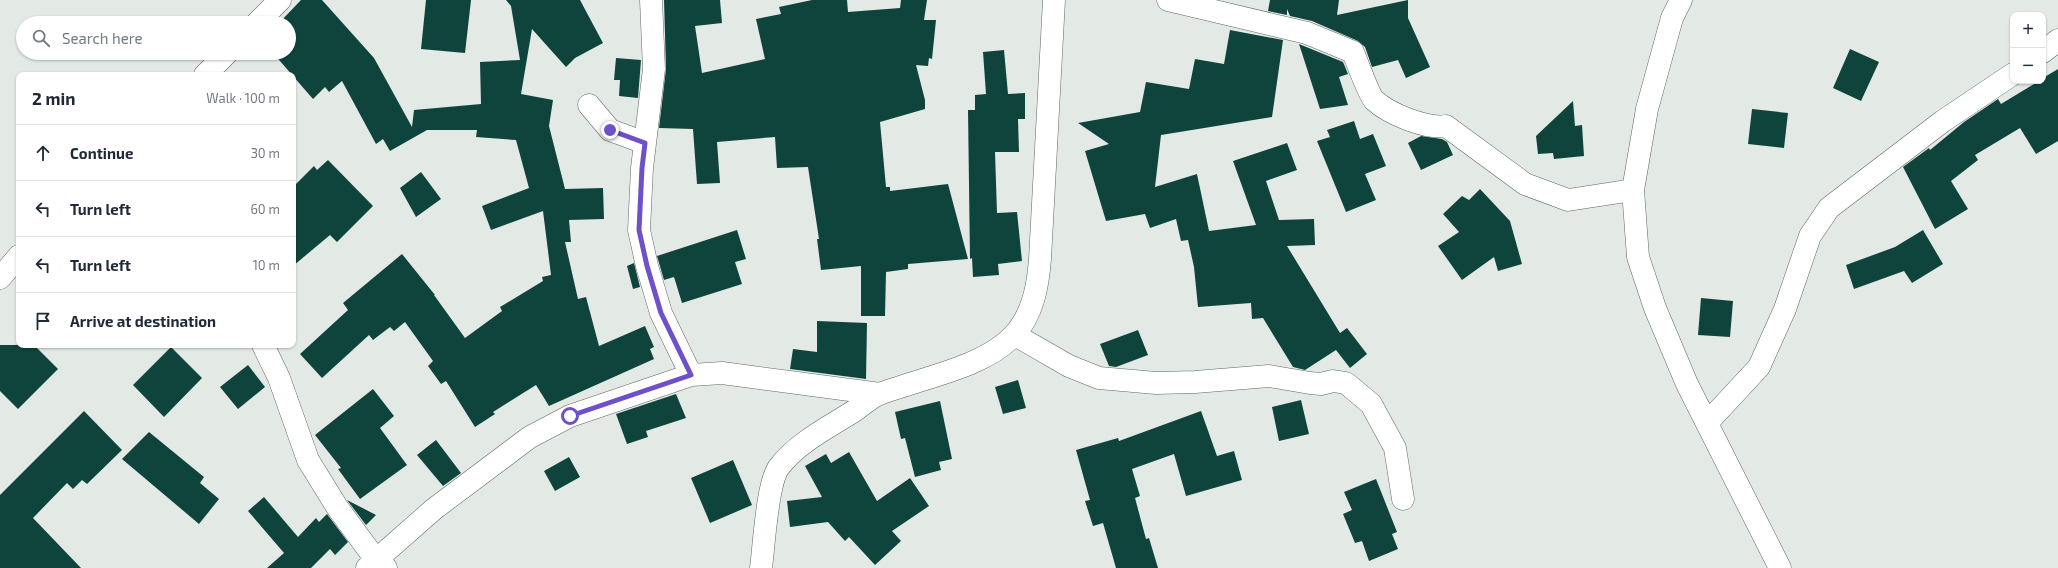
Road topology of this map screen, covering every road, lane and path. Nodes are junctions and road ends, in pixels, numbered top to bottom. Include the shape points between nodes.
1 (280, 0) edge
2 (651, 0) edge
3 (1054, 0) edge
4 (1168, 0) edge
5 (1681, 0) edge
6 (264, 16) edge
7 (2058, 40) edge
8 (2046, 50) edge
9 (220, 60) edge
10 (208, 72) edge
11 (2010, 76) edge
12 (589, 105) dead end
13 (645, 143) junction
14 (1633, 190) junction
15 (16, 251) edge
16 (0, 259) edge
17 (16, 259) edge
18 (0, 278) edge
19 (1015, 335) junction
20 (264, 348) edge
21 (691, 375) junction
22 (880, 394) junction
23 (1707, 422) junction
24 (1402, 499) dead end
25 (376, 565) edge
26 (762, 568) edge
27 (1780, 568) edge

1 - 6 street
2 - 13 street via 654,68
3 - 19 street via 1038,279 1029,312
4 - 14 street via 1307,33 1353,52 1374,100 1405,119 1446,126 1525,184 1568,200
5 - 14 street via 1672,18 1646,109
7 - 8 street
9 - 10 street
11 - 23 street via 1943,121 1829,208 1810,236 1785,309 1759,367
12 - 13 street via 610,130
13 - 21 street via 639,230 661,313
14 - 23 street via 1638,257 1655,308 1687,384
15 - 16 street
17 - 18 street
19 - 22 street via 996,351 953,370
19 - 24 street via 1069,366 1099,378 1156,383 1269,376 1321,384 1332,381 1346,383 1371,404 1395,448
20 - 25 street via 279,378 308,460
21 - 22 street via 722,373
21 - 25 street via 570,416 530,437 434,509
22 - 26 street via 794,451 778,468 770,496
23 - 27 street

